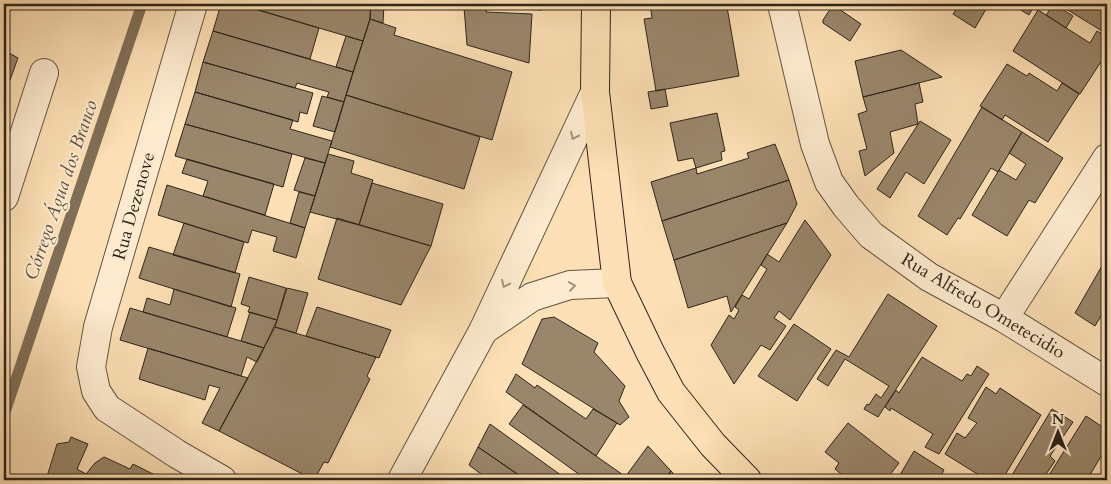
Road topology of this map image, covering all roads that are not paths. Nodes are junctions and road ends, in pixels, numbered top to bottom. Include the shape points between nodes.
1 (193, 4) edge
2 (596, 4) edge
3 (782, 4) edge
4 (44, 73) dead end
5 (595, 92) junction
6 (1107, 158) edge
7 (4, 197) edge
8 (617, 283) junction
9 (1004, 318) junction
10 (483, 331) junction
11 (1107, 382) edge
12 (222, 480) edge
13 (402, 480) edge
14 (747, 480) edge

1 - 12 street, Rua Dezenove via 91,367 96,391 107,408
2 - 5 main road
3 - 9 street, Rua Alfredo Ometecidio via 815,144 829,182 871,235 929,277
4 - 7 street
5 - 8 main road
5 -> 10 street
6 - 9 street
10 -> 8 street via 532,297 570,285
8 - 14 main road via 671,392 713,445
9 - 11 street, Rua Alfredo Ometecidio
10 - 13 street

